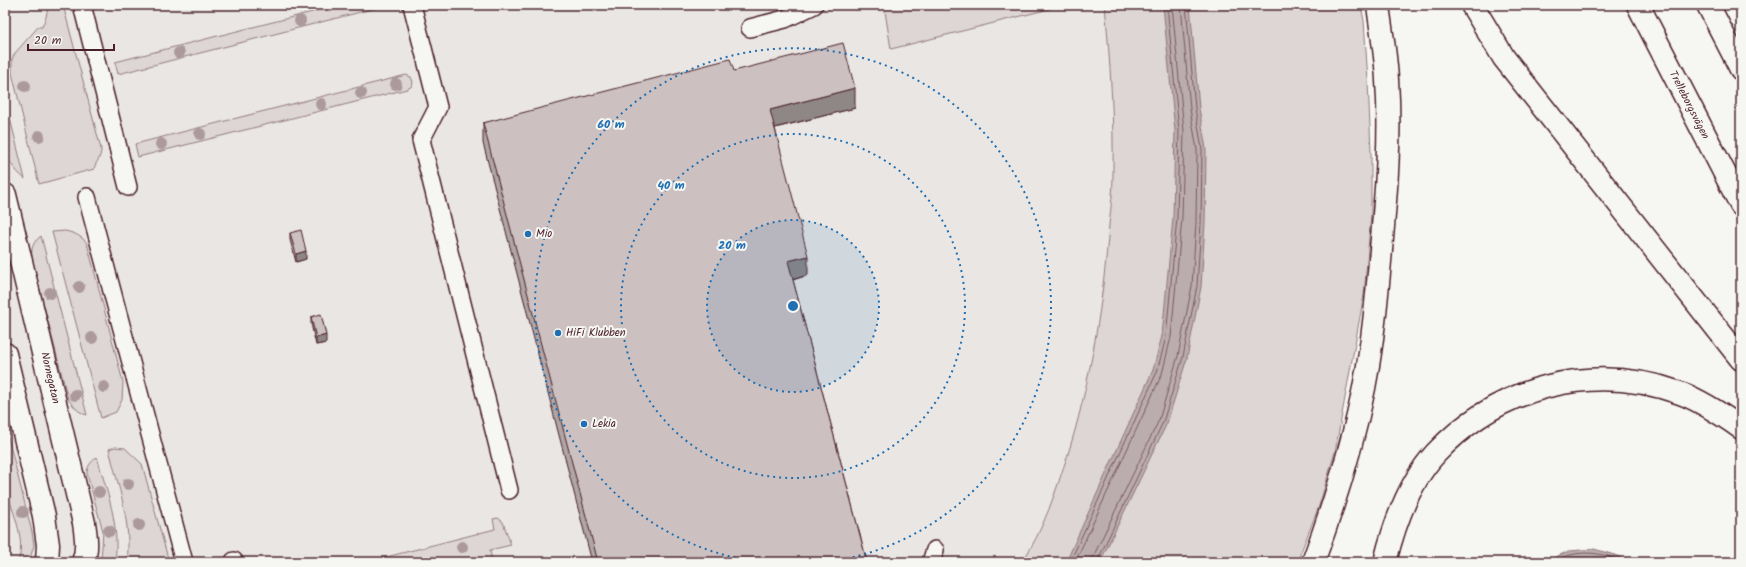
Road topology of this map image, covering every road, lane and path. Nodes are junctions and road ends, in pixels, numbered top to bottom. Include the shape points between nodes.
1 (82, 5) edge
2 (412, 5) edge
3 (814, 5) edge
4 (1378, 5) edge
5 (1472, 5) edge
6 (1638, 5) edge
7 (1708, 5) edge
8 (750, 28) dead end
9 (1741, 69) edge
10 (128, 187) dead end
11 (5, 195) edge
12 (87, 198) dead end
13 (1741, 205) edge
14 (5, 354) edge
15 (1741, 359) edge
16 (1741, 428) edge
17 (510, 490) dead end
18 (47, 562) edge
19 (83, 562) edge
20 (184, 562) edge
21 (1313, 562) edge
22 (1385, 562) edge

1 - 10 lane
2 - 17 lane via 438,107 421,140
3 - 8 lane via 785,19
4 - 21 main road via 1387,80 1389,138 1376,305 1364,387 1352,440 1339,488
5 - 15 main road via 1504,58
6 - 13 main road, Trelleborgsvägen
7 - 9 main road
11 - 19 main road, Nornegatan via 84,523 86,539
12 - 20 lane
14 - 18 main road via 44,516 48,545
16 - 22 main road via 1681,393 1627,380 1574,380 1534,390 1503,402 1465,428 1436,454 1422,471 1398,517

